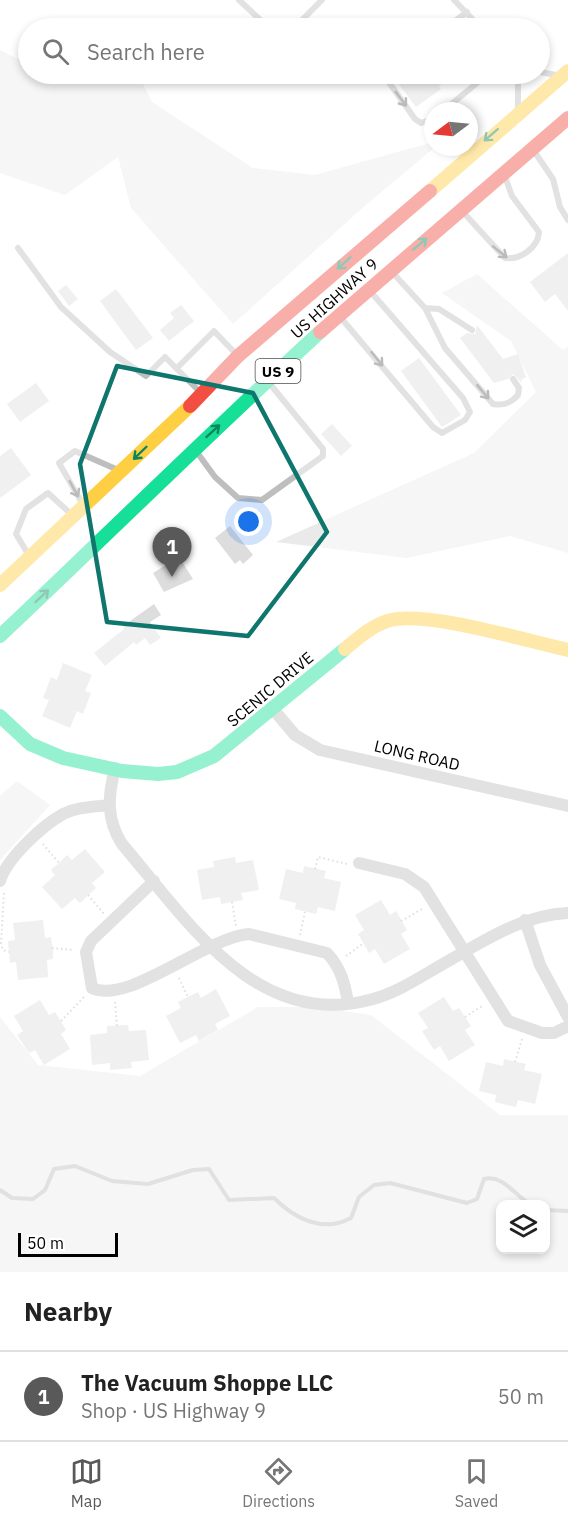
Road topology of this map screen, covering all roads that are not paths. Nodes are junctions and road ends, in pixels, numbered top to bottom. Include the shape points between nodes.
1 (239, 0) edge
2 (322, 0) edge
3 (454, 0) edge
4 (467, 12) junction
5 (258, 18) edge
6 (304, 18) edge
7 (459, 18) edge
8 (472, 18) edge
9 (550, 72) edge
10 (566, 73) edge
11 (391, 84) edge
12 (476, 84) edge
13 (518, 84) edge
14 (453, 102) edge
15 (518, 112) junction
16 (568, 118) edge
17 (424, 122) edge
18 (532, 148) junction
19 (504, 173) junction
20 (460, 210) junction
21 (568, 220) edge
22 (18, 248) dead end
23 (390, 270) junction
24 (367, 289) junction
25 (425, 308) junction
26 (339, 315) junction
27 (472, 330) dead end
28 (238, 356) junction
29 (177, 368) junction
30 (513, 379) dead end
31 (267, 381) junction
32 (203, 394) junction
33 (194, 448) junction
34 (121, 472) junction
35 (79, 512) junction
36 (30, 557) junction
37 (0, 585) edge
38 (0, 636) edge
39 (568, 650) edge
40 (273, 709) junction
41 (0, 716) edge
42 (115, 768) junction
43 (109, 805) junction
44 (568, 806) edge
45 (359, 863) road end
46 (0, 881) edge
47 (154, 881) junction
48 (568, 913) edge
49 (525, 920) junction
50 (210, 945) junction
51 (464, 952) junction
52 (348, 1004) junction
53 (568, 1017) edge
54 (568, 1026) edge

1 - 5 lane
2 - 6 lane
3 - 4 lane
4 - 7 lane
4 - 8 lane
9 - 10 lane
10 - 15 main road, US HIGHWAY 9 / US 9
11 -> 17 lane
12 - 14 lane
13 - 15 lane
15 -> 28 main road, US HIGHWAY 9 / US 9
16 - 18 main road, US HIGHWAY 9 / US 9
18 - 19 main road, US HIGHWAY 9 / US 9
18 - 21 lane via 553,179 560,207
19 - 20 main road, US HIGHWAY 9 / US 9
20 -> 19 lane via 505,258 527,252 535,245 539,232 512,196
23 -> 20 main road, US HIGHWAY 9 / US 9
22 - 29 lane via 61,306 110,352 146,376 165,357
23 - 24 main road, US HIGHWAY 9 / US 9
23 - 25 lane
24 - 26 main road, US HIGHWAY 9 / US 9
26 -> 24 lane via 433,427 442,433 465,420 470,412 463,398
25 - 27 lane via 439,309
25 -> 30 lane via 446,348 493,404 501,405 518,395 519,388
26 - 31 main road, US HIGHWAY 9 / US 9
28 - 29 lane via 214,331
28 - 32 main road, US HIGHWAY 9 / US 9
29 - 32 lane
33 -> 31 main road, US HIGHWAY 9 / US 9
31 - 33 lane via 323,449 323,456 262,500 237,498
32 -> 34 main road, US HIGHWAY 9 / US 9
38 -> 33 main road, US HIGHWAY 9 / US 9
34 - 35 main road, US HIGHWAY 9 / US 9
34 -> 35 lane via 75,451 60,463
35 - 36 main road, US HIGHWAY 9 / US 9
35 - 36 lane via 48,493 26,509 16,534
36 - 37 main road, US HIGHWAY 9 / US 9
39 - 40 main road, SCENIC DRIVE via 422,617 389,620 370,628
40 - 42 main road, SCENIC DRIVE via 214,756 190,769 149,774
40 - 44 street, LONG ROAD via 295,735 320,750
41 - 42 main road, SCENIC DRIVE via 27,743 42,751
42 - 43 street
43 - 46 street via 81,808 59,817 14,856
43 - 47 street via 117,835
45 - 51 street via 405,874 424,887
47 - 50 street
47 - 50 street via 91,941 86,952 92,988 122,990
48 - 49 street
49 - 51 street
49 - 53 street via 540,965
50 - 52 street via 245,977 283,996 317,1004
50 - 52 street via 249,934 316,948 336,963 344,979
51 - 52 street via 389,994
51 - 54 street via 508,1021 542,1033 554,1033

